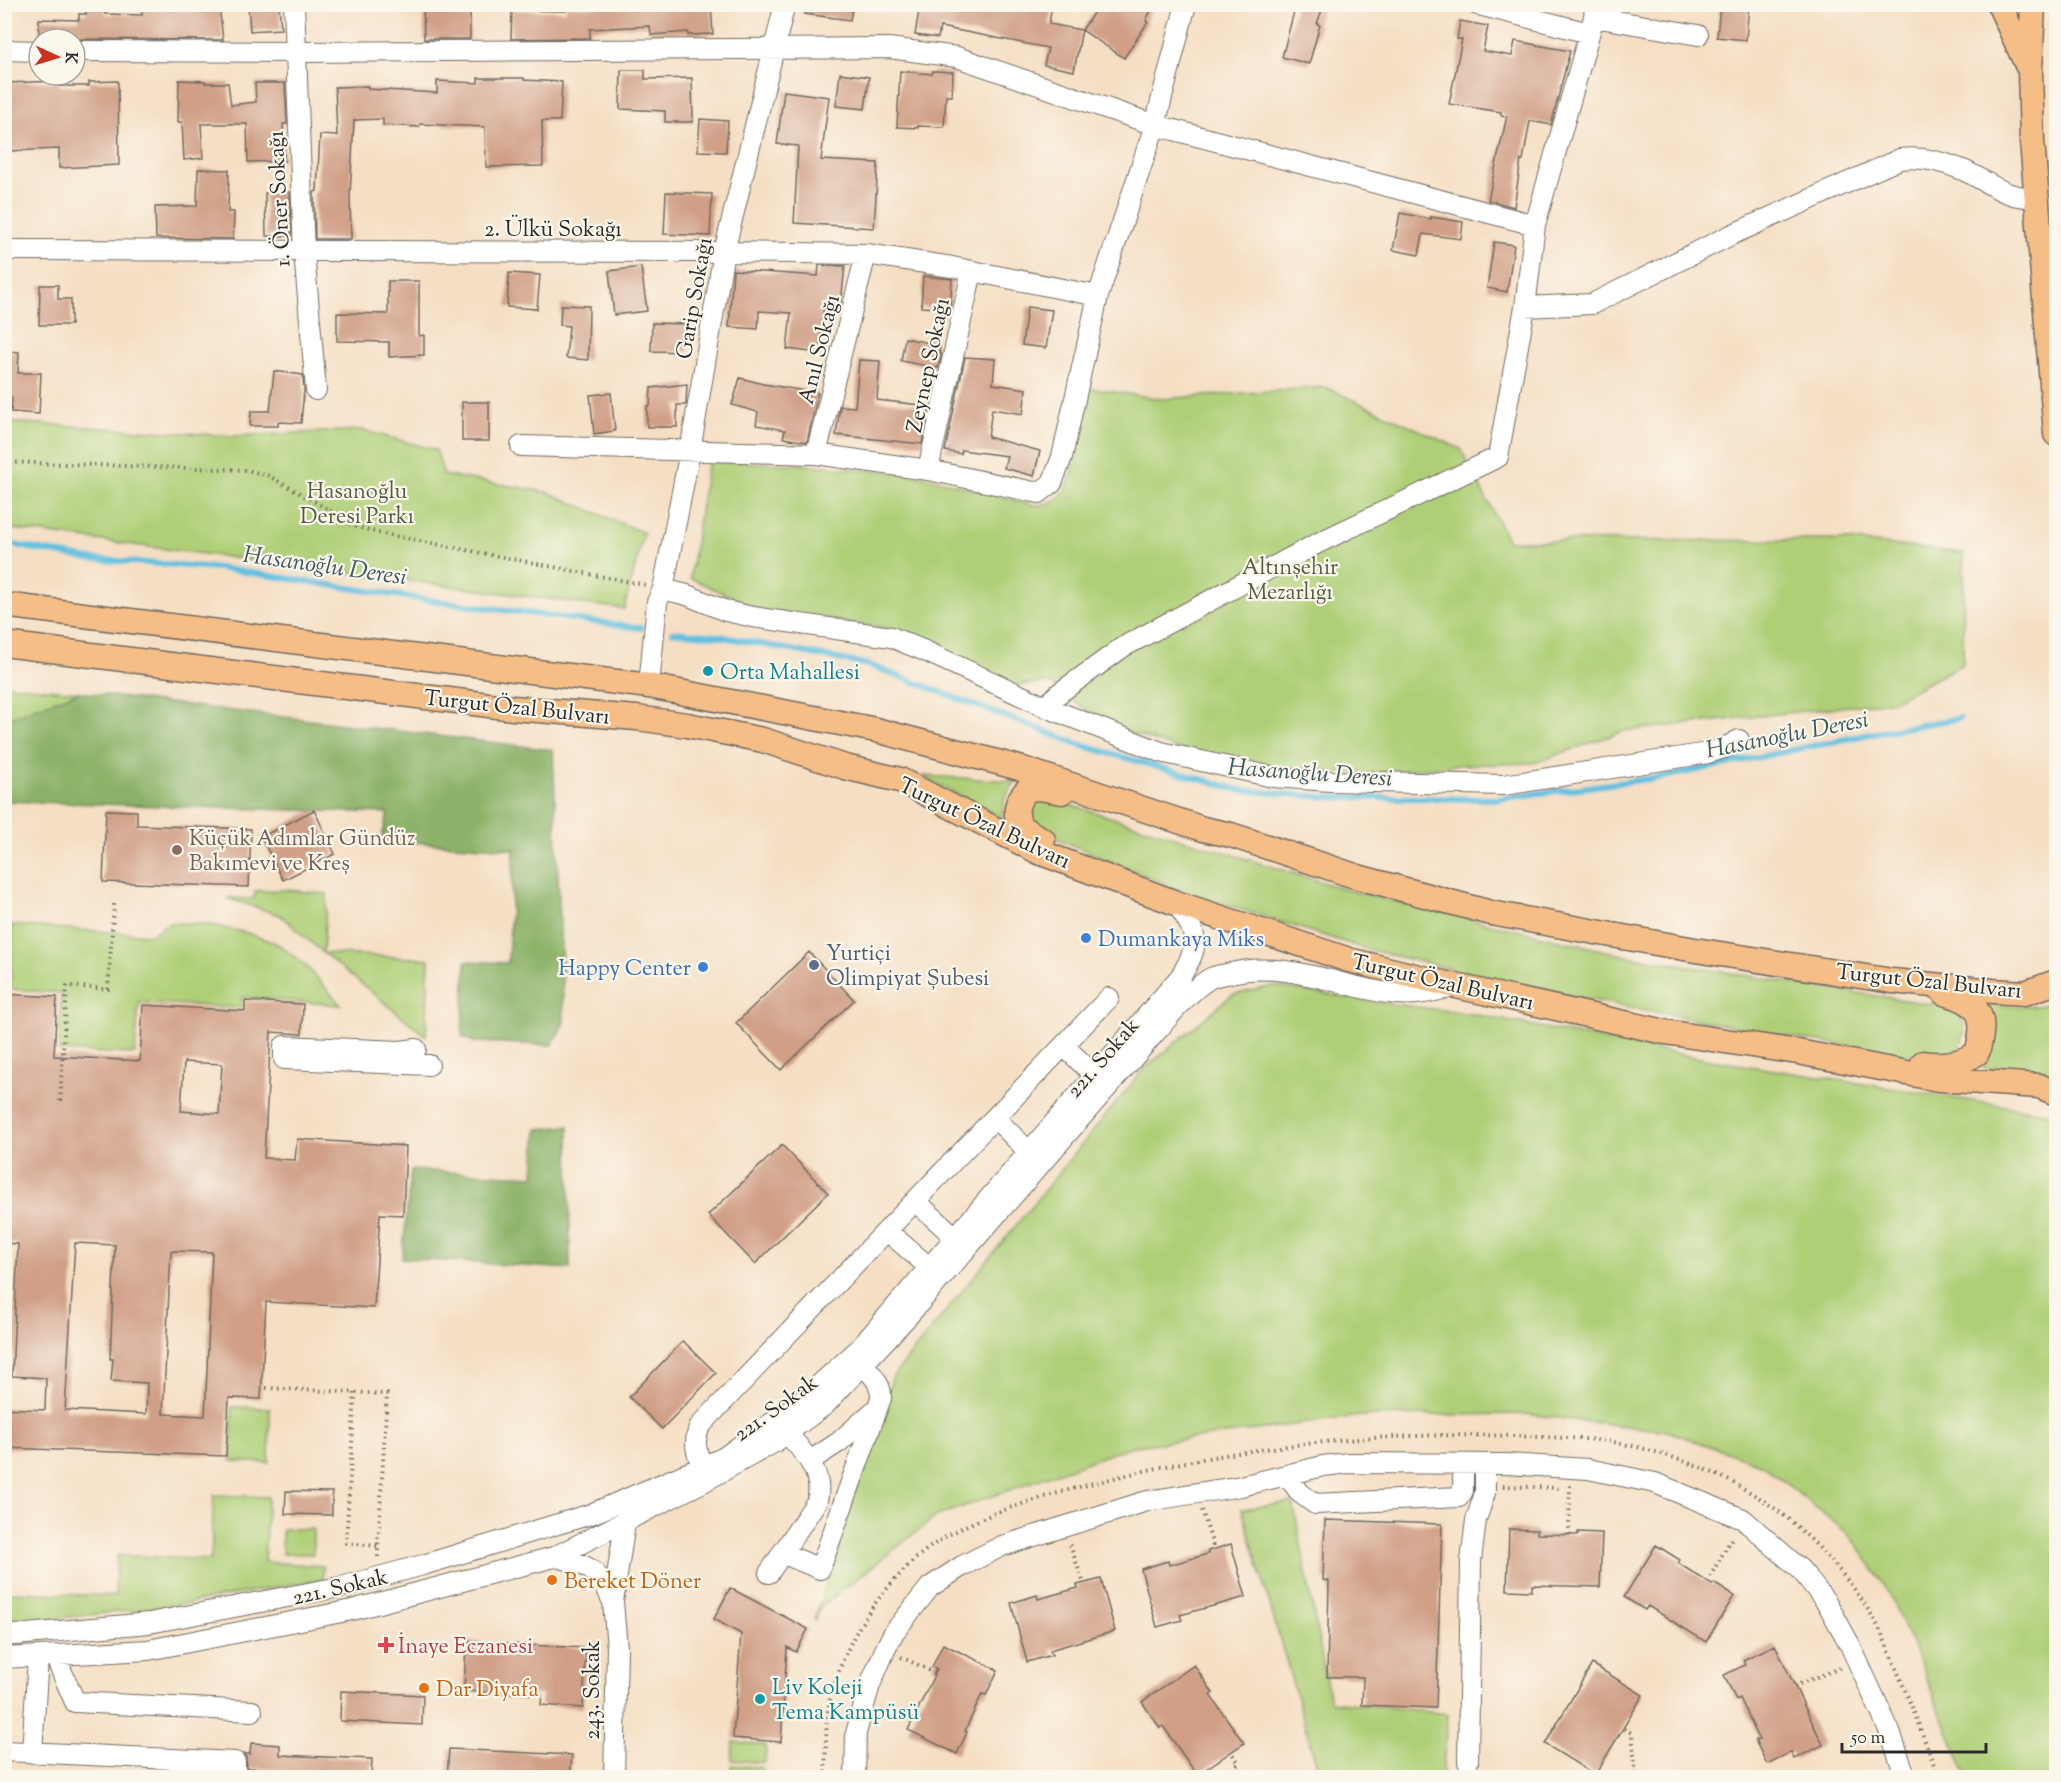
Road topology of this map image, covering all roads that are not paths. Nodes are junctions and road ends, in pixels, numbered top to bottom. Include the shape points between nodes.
1 (294, 4) edge
2 (785, 4) edge
3 (1186, 4) edge
4 (1475, 4) edge
5 (1999, 4) edge
6 (2033, 4) edge
7 (1592, 18) edge
8 (1698, 35) dead end
9 (776, 48) junction
10 (4, 50) edge
11 (27, 51) edge
12 (87, 51) edge
13 (296, 52) junction
14 (2030, 71) junction
15 (1155, 125) junction
16 (2036, 197) junction
17 (1535, 225) junction
18 (4, 250) edge
19 (304, 252) junction
20 (724, 252) junction
21 (866, 255) junction
22 (972, 271) junction
23 (1098, 296) junction
24 (1525, 307) junction
25 (316, 390) dead end
26 (2056, 434) edge
27 (521, 446) dead end
28 (690, 451) junction
29 (816, 454) junction
30 (928, 470) junction
31 (660, 595) junction
32 (4, 605) edge
33 (4, 644) edge
34 (649, 686) junction
35 (1048, 708) junction
36 (637, 718) junction
37 (1739, 740) dead end
38 (1203, 829) junction
39 (1176, 903) junction
40 (1892, 981) junction
41 (2056, 982) edge
42 (1456, 986) junction
43 (1109, 998) dead end
44 (1064, 1046) junction
45 (416, 1049) dead end
46 (1798, 1052) junction
47 (429, 1065) dead end
48 (1094, 1075) junction
49 (2056, 1092) edge
50 (995, 1118) junction
51 (1029, 1152) junction
52 (915, 1201) junction
53 (887, 1231) junction
54 (955, 1237) junction
55 (929, 1267) junction
56 (863, 1365) junction
57 (877, 1409) junction
58 (787, 1433) junction
59 (1463, 1464) junction
60 (1485, 1464) junction
61 (702, 1466) junction
62 (813, 1467) junction
63 (1287, 1475) junction
64 (850, 1484) junction
65 (625, 1522) junction
66 (782, 1553) junction
67 (554, 1557) junction
68 (769, 1573) dead end
69 (613, 1602) junction
70 (4, 1636) edge
71 (46, 1656) junction
72 (5, 1659) edge
73 (252, 1711) dead end
74 (4, 1751) edge
75 (32, 1753) junction
76 (1468, 1762) dead end
77 (235, 1778) edge
78 (614, 1778) edge
79 (855, 1778) edge
80 (1906, 1778) edge

1 - 13 street, 1. Öner Sokağı
2 - 9 street, Garip Sokağı
3 - 15 street
4 - 7 street
5 - 14 main road
6 - 14 main road
7 - 8 street
7 - 17 street
9 - 13 street
9 - 15 street via 889,48 957,57
9 - 20 street, Garip Sokağı
10 - 11 street
12 - 13 street
13 - 19 street, 1. Öner Sokağı
14 - 16 main road
15 - 17 street
15 - 23 street
16 - 24 street via 2011,195 1963,170 1919,158 1900,159 1731,235 1592,304
16 - 26 main road
17 - 24 street
18 - 19 street, 2. Ülkü Sokağı
19 - 20 street, 2. Ülkü Sokağı
19 - 25 street, 1. Öner Sokağı
20 - 21 street, 2. Ülkü Sokağı
20 - 28 street, Garip Sokağı
21 - 22 street, 2. Ülkü Sokağı
21 - 29 street, Anıl Sokağı
22 - 23 street, 2. Ülkü Sokağı
22 - 30 street, Zeynep Sokağı
23 - 30 street via 1062,457 1052,483 1039,493
24 - 35 street via 1498,457 1318,543 1123,647 1058,693
27 - 28 street
28 - 29 street
28 - 31 street, Garip Sokağı
29 - 30 street
31 - 34 street, Garip Sokağı
31 - 35 street via 687,595 753,617 891,637
32 - 34 main road, Turgut Özal Bulvarı
33 - 36 main road, Turgut Özal Bulvarı via 513,708
34 - 36 main road
34 - 38 main road, Turgut Özal Bulvarı via 876,730 1023,769
35 - 37 street via 1161,752 1273,777 1330,781 1504,785 1707,753
36 - 39 main road, Turgut Özal Bulvarı via 763,740 900,780 1039,852
38 - 39 main road via 1040,788 1028,789 1017,803 1020,827 1029,834 1124,875
38 - 40 main road, Turgut Özal Bulvarı via 1491,913
39 - 42 main road, Turgut Özal Bulvarı via 1349,960
39 - 48 street, 221. Sokak via 1190,922 1195,939 1193,957
40 - 41 main road, Turgut Özal Bulvarı via 2025,993
40 - 46 main road via 1972,1003 1983,1025 1977,1053 1951,1064 1929,1064
42 - 46 main road, Turgut Özal Bulvarı via 1665,1032
42 - 56 street, 221. Sokak via 1427,993 1390,993 1276,970 1249,969 1211,978 1154,1034
43 - 44 street
44 - 48 street
44 - 50 street
45 - 47 street via 284,1046 284,1059
46 - 49 main road, Turgut Özal Bulvarı via 1938,1079 2039,1086
48 - 51 street, 221. Sokak
50 - 51 street
50 - 52 street
51 - 54 street, 221. Sokak
52 - 53 street
52 - 54 street
53 - 55 street
53 - 61 street via 700,1426 695,1447
54 - 55 street, 221. Sokak
55 - 61 street, 221. Sokak via 859,1349 798,1404 723,1458
56 - 57 street via 882,1390
56 - 58 street, 221. Sokak via 825,1405
57 - 62 street
57 - 64 street
58 - 62 street
58 - 65 street, 221. Sokak
59 - 60 street
59 - 63 street via 1349,1463
59 - 63 street via 1463,1491 1459,1497 1315,1504 1300,1493
60 - 76 street via 1485,1493 1476,1520 1471,1562
60 - 80 street via 1588,1468 1655,1483 1743,1519 1801,1570 1827,1603 1890,1732
61 - 70 street, 221. Sokak via 591,1514 345,1586 149,1623
62 - 64 street
62 - 66 street via 819,1488 817,1501
63 - 79 street via 1241,1486 1199,1504 1147,1501 1002,1546 930,1587 894,1632 870,1685 856,1733
64 - 66 street via 820,1569
65 - 67 street, 221. Sokak
65 - 69 street, 243. Sokak
66 - 68 street
67 - 69 street, 243. Sokak via 577,1562 595,1572 606,1584
67 - 71 street, 221. Sokak via 352,1610 147,1650
69 - 78 street, 243. Sokak
71 - 72 street, 221. Sokak
71 - 73 street via 75,1702
71 - 75 street
74 - 75 street
75 - 77 street via 235,1762

